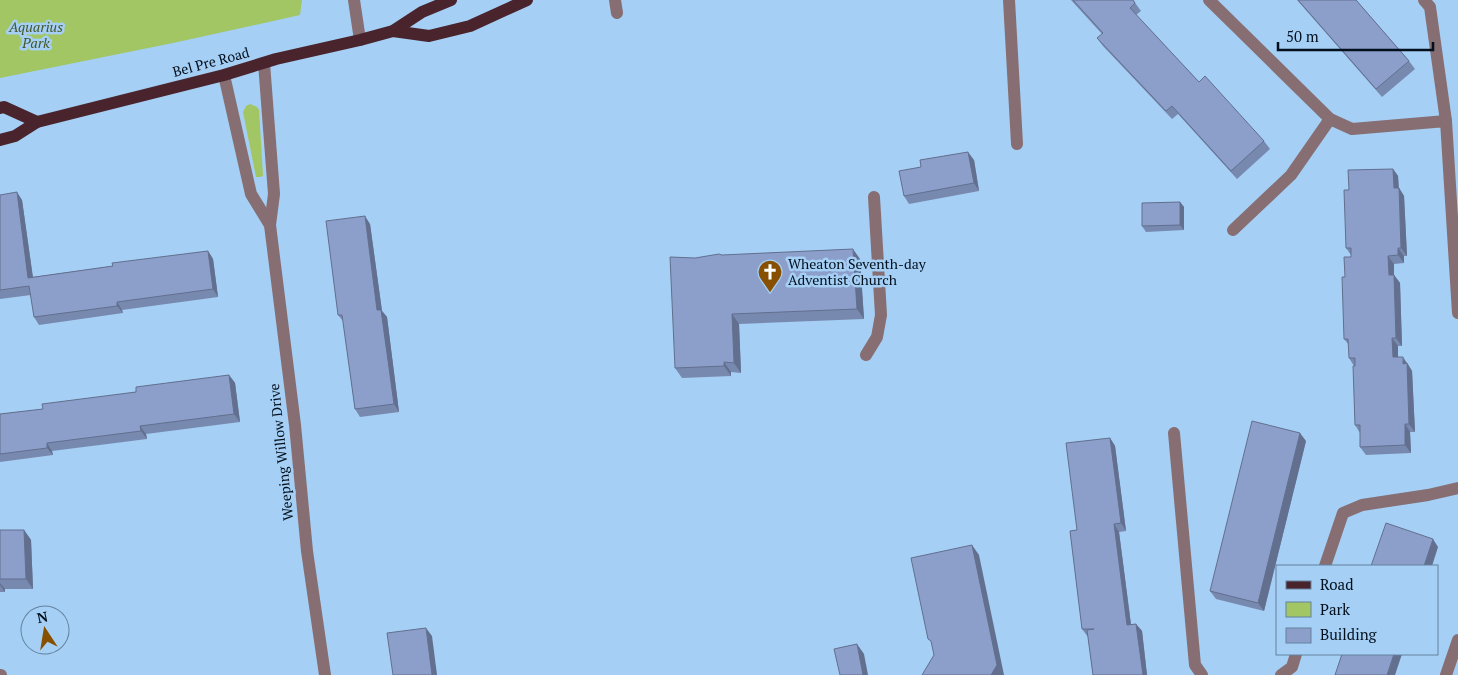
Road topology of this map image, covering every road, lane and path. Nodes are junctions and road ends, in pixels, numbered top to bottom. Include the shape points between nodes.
1 (354, 0) edge
2 (451, 0) edge
3 (527, 0) edge
4 (615, 0) edge
5 (1009, 0) edge
6 (1209, 0) edge
7 (1424, 0) edge
8 (617, 14) dead end
9 (393, 30) junction
10 (360, 40) junction
11 (264, 63) junction
12 (224, 75) junction
13 (0, 108) edge
14 (1330, 119) junction
15 (1446, 121) junction
16 (37, 122) junction
17 (0, 140) edge
18 (1016, 144) dead end
19 (874, 197) dead end
20 (270, 225) junction
21 (1233, 230) dead end
22 (1458, 313) edge
23 (866, 355) dead end
24 (1174, 432) dead end
25 (1458, 488) edge
26 (1325, 565) edge
27 (1458, 640) edge
28 (1296, 655) edge
29 (325, 675) edge
30 (1202, 675) edge
31 (1281, 675) edge
32 (1446, 675) edge

1 - 10 street
2 - 9 main road, Bel Pre Road via 422,12
3 - 9 main road, Bel Pre Road via 470,26 429,36
4 - 8 street
5 - 18 street
6 - 14 street
7 - 15 street via 1430,8
9 - 10 main road, Bel Pre Road
10 - 11 main road, Bel Pre Road
11 - 12 main road, Bel Pre Road
11 - 20 street, Weeping Willow Drive via 274,194
12 - 16 main road, Bel Pre Road
12 - 20 street, Weeping Willow Drive via 251,194
13 - 16 main road
14 - 15 street via 1352,129
14 - 21 street via 1291,175
15 - 22 street
16 - 17 main road, Bel Pre Road via 16,136
19 - 23 street via 882,315 877,337
20 - 29 street, Weeping Willow Drive via 307,551
24 - 30 street via 1195,665
25 - 26 street via 1362,504 1343,513
27 - 32 street
28 - 31 street via 1292,667

